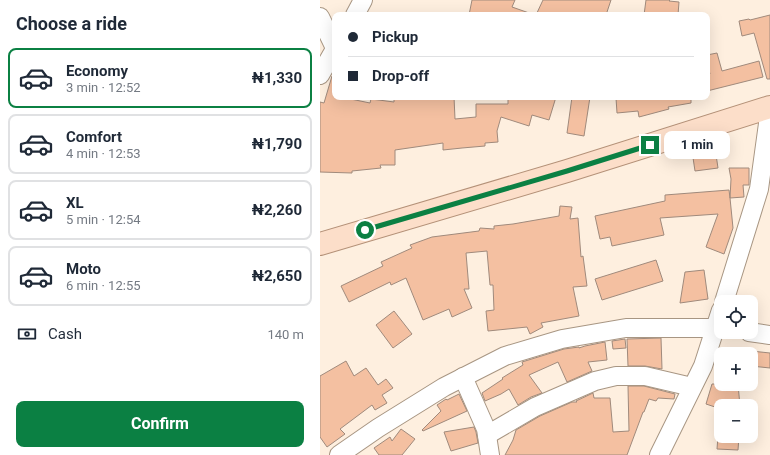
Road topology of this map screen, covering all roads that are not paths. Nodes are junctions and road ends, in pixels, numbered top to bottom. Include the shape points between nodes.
1 (363, 0) edge
2 (357, 12) edge
3 (320, 16) edge
4 (332, 42) edge
5 (332, 54) edge
6 (320, 75) edge
7 (770, 108) edge
8 (321, 240) edge
9 (726, 295) edge
10 (714, 328) edge
11 (758, 333) edge
12 (770, 335) edge
13 (714, 338) edge
14 (463, 377) junction
15 (692, 387) junction
16 (487, 435) junction
17 (339, 455) edge
18 (490, 455) edge
19 (659, 455) edge

1 - 2 street
3 - 4 street
5 - 6 street
7 - 8 main road via 567,171
7 - 9 street via 759,189
10 - 14 street via 626,328 562,338 505,356
11 - 12 street
13 - 15 street
14 - 16 street
14 - 17 street via 378,428
15 - 16 street via 645,376 616,376 596,381 535,407
15 - 19 street
16 - 18 street

